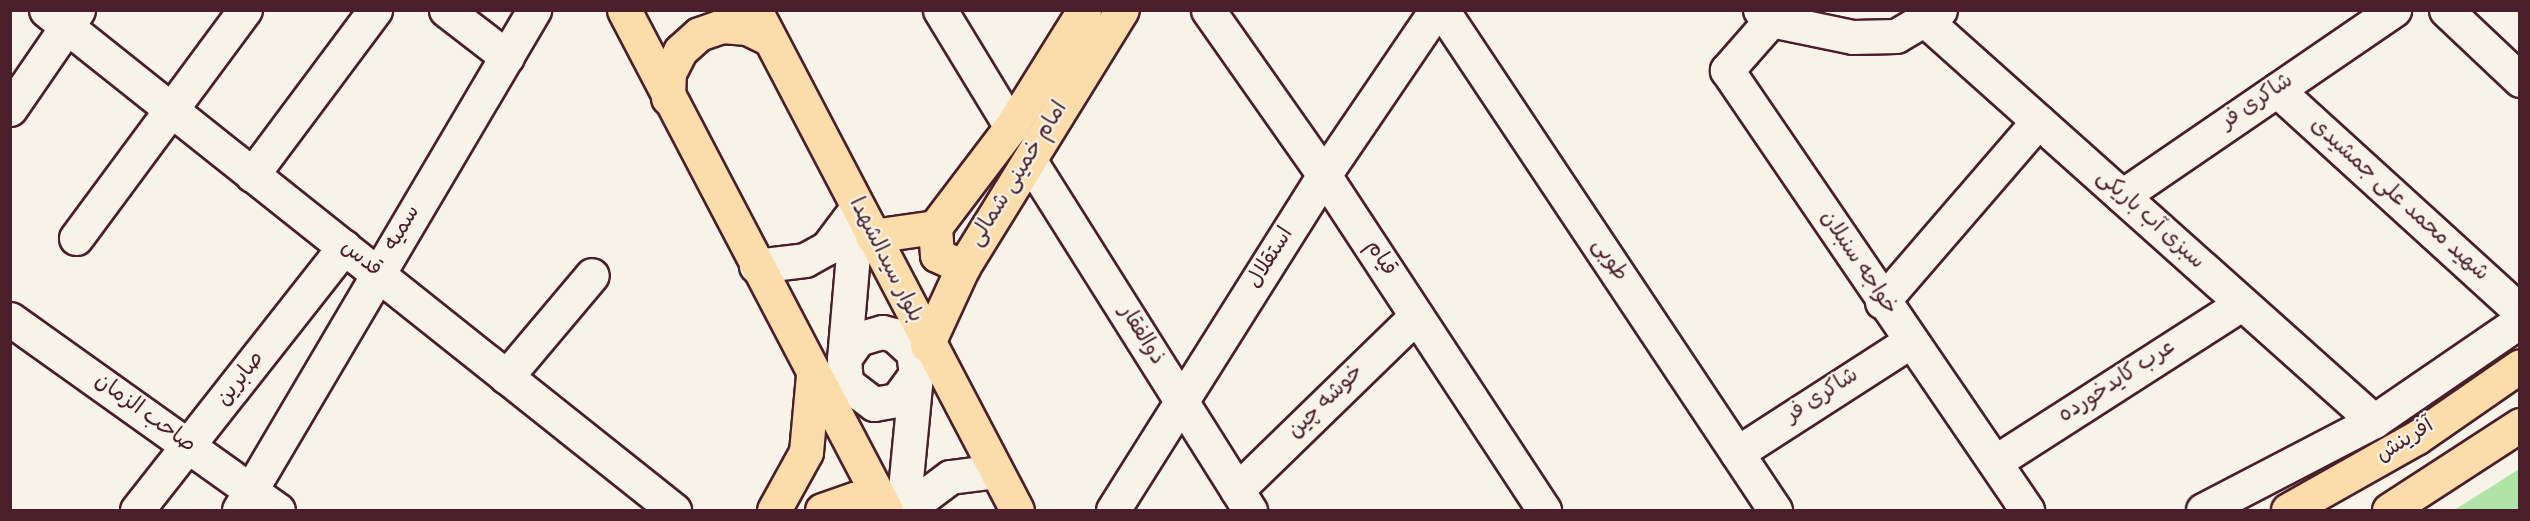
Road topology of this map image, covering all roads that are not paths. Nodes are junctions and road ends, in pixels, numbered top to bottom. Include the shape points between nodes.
1 (245, 10) edge
2 (375, 10) edge
3 (446, 10) edge
4 (534, 10) edge
5 (624, 10) edge
6 (755, 10) edge
7 (940, 10) edge
8 (1084, 10) edge
9 (1122, 10) edge
10 (1208, 10) edge
11 (1436, 10) edge
12 (1442, 10) edge
13 (2394, 10) edge
14 (2446, 10) edge
15 (1765, 15) edge
16 (1933, 15) edge
17 (64, 16) edge
18 (770, 39) junction
19 (507, 57) junction
20 (2520, 80) edge
21 (2277, 90) junction
22 (668, 98) junction
23 (11, 106) edge
24 (171, 110) junction
25 (2038, 121) junction
26 (1011, 127) junction
27 (1030, 161) junction
28 (252, 175) junction
29 (1323, 175) junction
30 (2122, 196) junction
31 (865, 222) junction
32 (935, 227) junction
33 (76, 238) dead end
34 (344, 247) junction
35 (756, 266) junction
36 (963, 267) junction
37 (377, 274) junction
38 (592, 275) dead end
39 (1882, 302) junction
40 (2240, 305) junction
41 (2520, 311) edge
42 (1416, 316) junction
43 (10, 319) edge
44 (2520, 321) edge
45 (1909, 342) junction
46 (844, 359) junction
47 (922, 360) junction
48 (2520, 366) edge
49 (813, 370) junction
50 (506, 377) junction
51 (1183, 404) junction
52 (2374, 421) junction
53 (2520, 425) edge
54 (190, 448) junction
55 (1737, 453) junction
56 (1995, 462) junction
57 (996, 471) junction
58 (795, 478) junction
59 (1244, 500) edge
60 (245, 501) edge
61 (894, 509) edge
62 (137, 510) edge
63 (278, 510) edge
64 (674, 510) edge
65 (774, 510) edge
66 (820, 510) edge
67 (1017, 510) edge
68 (1113, 510) edge
69 (1544, 510) edge
70 (1775, 510) edge
71 (2027, 510) edge
72 (2203, 510) edge
73 (2288, 510) edge
74 (2389, 510) edge

1 - 24 street
2 - 28 street
3 - 19 street
4 - 19 street, سمیه
5 - 22 main road
6 - 18 main road, بلوار سیدالشهدا
7 - 26 street
8 - 26 main road, امام خمینی شمالی
9 - 27 main road, امام خمینی شمالی
10 - 29 street, قیام
11 - 29 street, استقلال
12 - 55 street, طوبی
13 - 21 street, شاکری فر
14 - 20 street
15 - 16 street via 1853,37 1896,36
15 - 39 street, خواجه سنبلان via 1727,70
16 - 25 street, سبزی آب باریکی
17 - 23 street
17 - 24 street, قدس
18 - 22 main road via 731,27 699,34 680,51 669,73
18 - 31 main road, بلوار سیدالشهدا
19 - 37 street, سمیه
21 - 30 street, شاکری فر
21 - 41 street, شهید محمد علی جمشیدی
22 - 35 main road
24 - 28 street, قدس
24 - 33 street
25 - 30 street, سبزی آب باریکی
25 - 39 street
26 - 32 main road, امام خمینی شمالی
27 - 36 main road, امام خمینی شمالی
27 - 51 street, ذوالفقار
28 - 34 street, قدس
29 - 42 street, قیام
29 - 51 street, استقلال
30 - 40 street, سبزی آب باریکی
31 - 32 main road, امام خمینی شمالی
31 - 35 street via 805,260
31 - 46 street
31 - 47 main road, بلوار سیدالشهدا
32 - 36 main road via 937,255
34 - 37 street, قدس
34 - 54 street, صابرین
35 - 49 main road
36 - 47 main road, امام خمینی شمالی
37 - 50 street, قدس
37 - 60 street, سمیه
38 - 50 street
39 - 45 street, خواجه سنبلان
40 - 52 street, سبزی آب باریکی
40 - 56 street, عرب کایدخورده
42 - 59 street, خوشه چین
42 - 69 street, قیام
43 - 54 street, صاحب الزمان
44 - 52 street
45 - 55 street, شاکری فر
45 - 56 street, خواجه سنبلان
46 - 47 street via 858,339 882,332 905,342
46 - 47 street via 853,393 874,404 897,400
47 - 57 main road, بلوار سیدالشهدا
47 - 61 street
48 - 73 main road, آفرینش via 2416,438
49 - 58 main road via 811,431
49 - 61 main road
50 - 64 street, قدس
51 - 59 street, ذوالفقار
51 - 68 street, استقلال
52 - 72 street
53 - 74 main road
54 - 60 street, صاحب الزمان
54 - 62 street, صابرین
55 - 70 street, طوبی
56 - 71 street, خواجه سنبلان
57 - 61 street via 950,477
57 - 67 main road, بلوار سیدالشهدا
58 - 65 main road
58 - 66 main road via 805,477 821,489 824,500
60 - 63 street, صاحب الزمان
61 - 66 main road via 854,499

